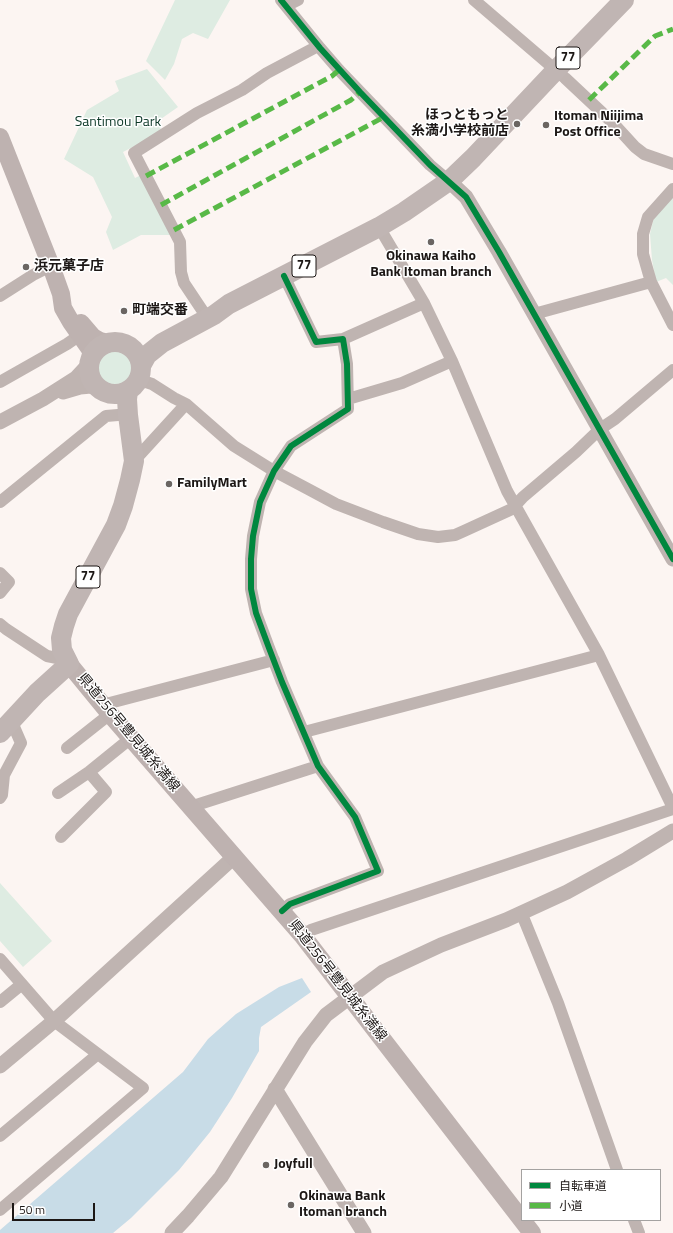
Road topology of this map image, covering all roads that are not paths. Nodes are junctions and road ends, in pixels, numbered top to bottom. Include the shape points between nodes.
1 (298, 0) edge
2 (474, 0) edge
3 (624, 0) edge
4 (283, 3) edge
5 (318, 46) junction
6 (556, 70) junction
7 (0, 138) edge
8 (673, 164) edge
9 (449, 181) junction
10 (673, 189) edge
11 (379, 227) junction
12 (50, 266) junction
13 (284, 276) junction
14 (651, 282) junction
15 (61, 294) junction
16 (0, 296) edge
17 (424, 303) junction
18 (229, 304) junction
19 (204, 313) junction
20 (534, 314) junction
21 (673, 325) edge
22 (80, 335) junction
23 (343, 339) junction
24 (108, 343) junction
25 (128, 345) junction
26 (91, 360) junction
27 (452, 361) junction
28 (673, 370) edge
29 (126, 381) junction
30 (0, 382) edge
31 (43, 399) junction
32 (348, 399) junction
33 (186, 404) junction
34 (118, 415) junction
35 (0, 422) edge
36 (600, 429) junction
37 (134, 461) junction
38 (274, 471) junction
39 (127, 492) junction
40 (0, 502) edge
41 (516, 505) junction
42 (673, 559) edge
43 (0, 573) edge
44 (0, 593) edge
45 (0, 624) edge
46 (599, 655) junction
47 (274, 660) junction
48 (68, 662) junction
49 (106, 709) junction
50 (4, 727) edge
51 (304, 732) junction
52 (131, 738) junction
53 (67, 748) dead end
54 (318, 766) junction
55 (3, 767) edge
56 (89, 772) junction
57 (58, 793) dead end
58 (0, 798) edge
59 (190, 807) junction
60 (673, 808) edge
61 (673, 831) edge
62 (61, 837) dead end
63 (234, 857) junction
64 (282, 911) junction
65 (521, 912) junction
66 (302, 935) junction
67 (0, 959) edge
68 (22, 984) junction
69 (350, 996) junction
70 (0, 1002) edge
71 (54, 1021) junction
72 (98, 1054) junction
73 (0, 1066) edge
74 (274, 1089) junction
75 (0, 1136) edge
76 (617, 1169) edge
77 (0, 1210) edge
78 (521, 1219) edge
79 (523, 1221) edge
80 (634, 1221) edge
81 (172, 1233) edge
82 (364, 1233) edge
83 (532, 1233) edge
84 (639, 1233) edge

1 - 4 street
2 - 6 street
3 - 6 main road, 77
4 - 5 street
5 - 9 street via 430,165
5 - 19 street via 197,113 134,153 180,242 184,283
6 - 8 street via 635,147 644,154
6 - 9 main road, 77
7 - 12 main road
9 - 11 main road, 77
9 - 20 street via 470,203
10 - 14 street via 648,217 643,234 643,254
11 - 13 main road, 77
11 - 17 street
12 - 15 main road
12 - 16 street
13 - 18 main road, 77
13 - 23 street via 316,342
14 - 20 street
14 - 21 street
15 - 22 main road via 63,308
15 - 24 main road via 77,319 92,335
17 - 23 street
17 - 27 street
18 - 19 main road, 77
18 - 29 main road, 77 via 152,350
19 - 25 main road, 77 via 138,344
20 - 36 street
22 - 26 main road via 90,349
22 - 30 street
23 - 32 street
24 - 25 main road, 77
24 - 26 main road via 101,346
25 - 29 main road, 77 via 138,355
26 - 29 main road, 77 via 92,380
26 - 31 street via 76,378
27 - 32 street via 402,383
27 - 41 street via 498,471
28 - 36 street
29 - 31 street via 80,387
29 - 33 street via 149,374 174,388
29 - 34 main road, 77
29 - 37 main road, 77
31 - 35 street
32 - 38 street via 348,409 290,446
33 - 37 street
33 - 38 street via 234,446
34 - 39 main road, 77
34 - 40 street via 106,416
36 - 41 street
36 - 42 street
37 - 39 main road, 77
38 - 41 street via 336,504 406,530 430,536 464,532 506,513
38 - 47 street via 260,502 250,559 251,589 256,613
39 - 48 main road, 77 via 116,525 68,614 61,638 62,650
41 - 46 street
43 - 44 street via 9,582
45 - 48 street via 47,656
46 - 51 street
46 - 60 street
47 - 49 street
47 - 51 street
48 - 49 main road, 県道256号豊見城糸満線
48 - 50 main road
49 - 52 main road, 県道256号豊見城糸満線
49 - 53 street
50 - 55 street via 21,743
51 - 54 street
52 - 56 street
52 - 59 main road, 県道256号豊見城糸満線
54 - 59 street
54 - 64 street via 355,817 378,871 290,904
55 - 58 street
56 - 57 street
56 - 62 street via 106,792
59 - 63 main road, 県道256号豊見城糸満線
60 - 66 street
61 - 65 street via 567,892
63 - 64 main road, 県道256号豊見城糸満線
63 - 71 street
64 - 66 main road, 県道256号豊見城糸満線
65 - 69 street via 383,972
65 - 76 street via 558,1003
66 - 69 main road, 県道256号豊見城糸満線
67 - 68 street
68 - 70 street
68 - 71 street
69 - 74 street via 326,1015
69 - 78 main road, 県道256号豊見城糸満線
71 - 72 street
71 - 73 street
72 - 75 street
72 - 77 street via 143,1088
74 - 81 street via 221,1177
74 - 82 street
79 - 83 main road, 県道256号豊見城糸満線
80 - 84 street

